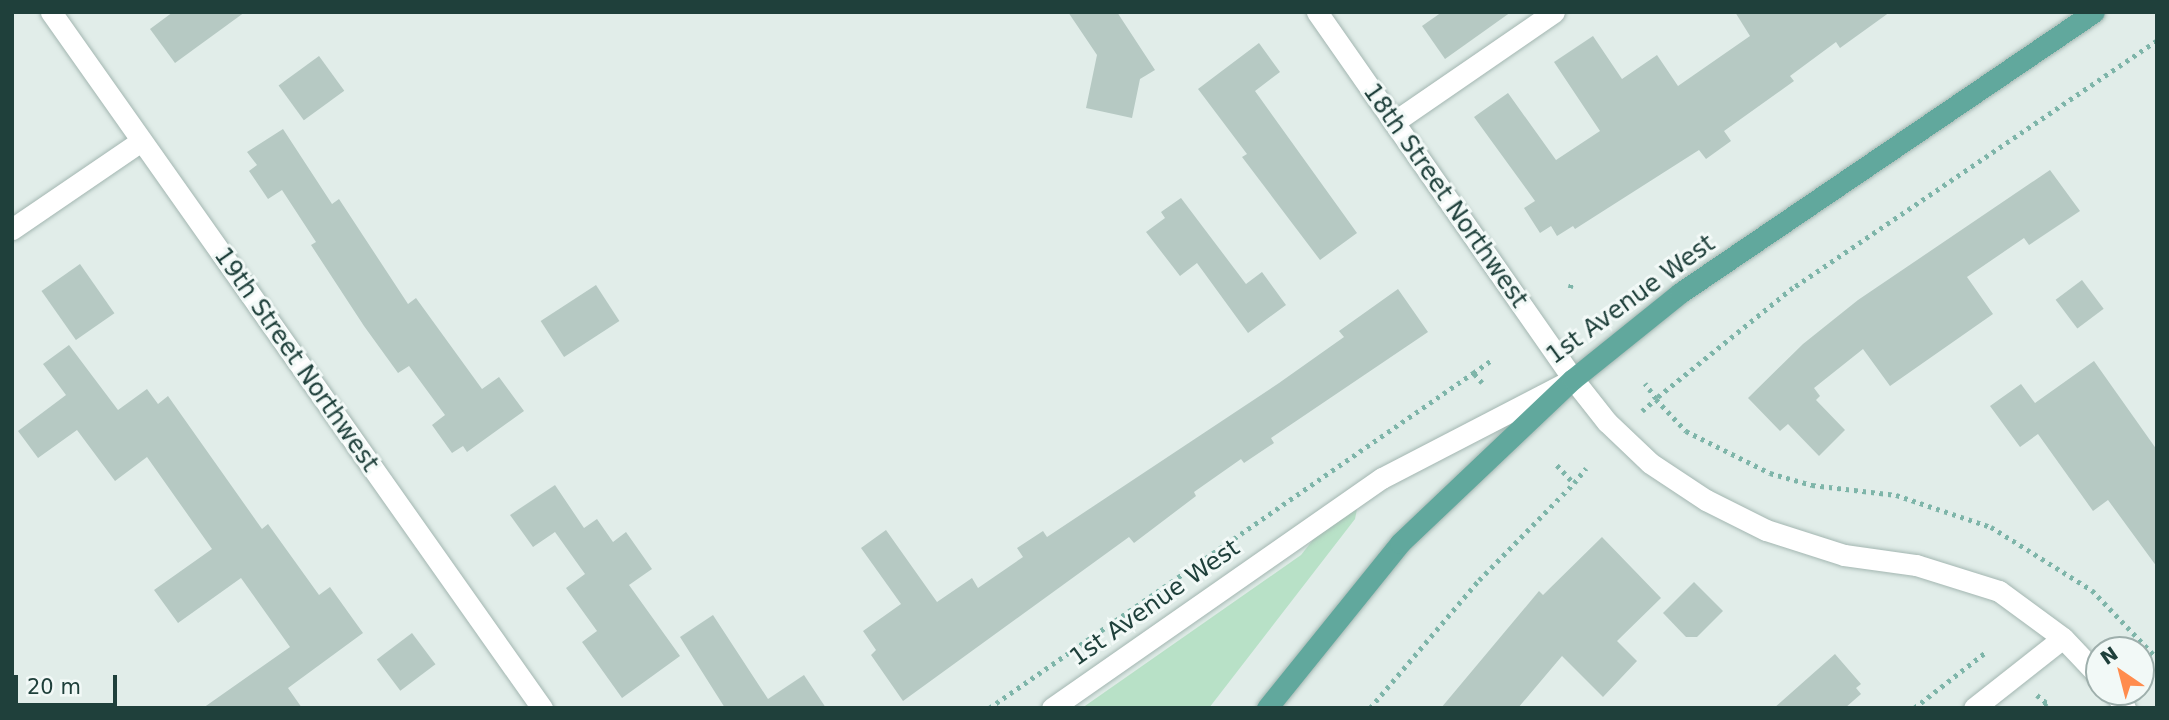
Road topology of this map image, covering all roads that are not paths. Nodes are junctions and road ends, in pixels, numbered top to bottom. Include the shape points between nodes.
1 (51, 12) edge
2 (1317, 12) edge
3 (1554, 12) edge
4 (2094, 12) edge
5 (1394, 122) junction
6 (141, 141) junction
7 (12, 229) edge
8 (1573, 379) junction
9 (2063, 638) junction
10 (2085, 661) edge
11 (542, 708) edge
12 (1052, 708) edge
13 (1267, 708) edge
14 (1974, 708) edge

1 - 6 street, 19th Street Northwest
2 - 5 street, 18th Street Northwest
3 - 5 street
4 - 8 main road, 1st Avenue West via 1680,293
5 - 8 street, 18th Street Northwest
6 - 7 street
6 - 11 street, 19th Street Northwest
8 - 9 street, 18th Street Northwest via 1607,422 1650,463 1706,500 1766,530 1844,555 1916,565 1999,591
8 - 12 street, 1st Avenue West via 1382,478
8 - 13 main road via 1400,543
9 - 10 street, 18th Street Northwest
9 - 14 street

